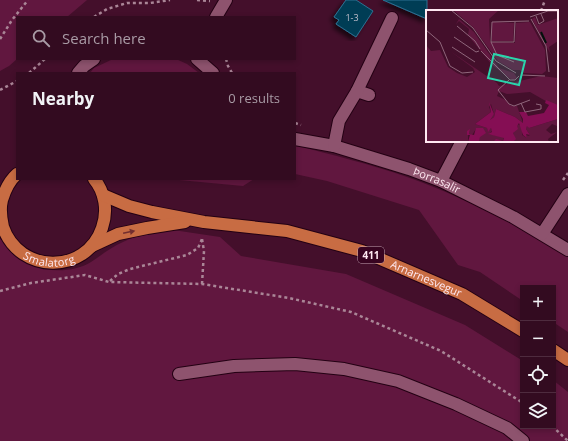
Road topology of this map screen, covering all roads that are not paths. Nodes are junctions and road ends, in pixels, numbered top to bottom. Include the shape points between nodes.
1 (226, 0) edge
2 (217, 16) edge
3 (392, 18) dead end
4 (93, 60) edge
5 (199, 60) edge
6 (79, 72) edge
7 (212, 72) edge
8 (357, 91) junction
9 (369, 95) dead end
10 (296, 139) edge
11 (461, 142) edge
12 (334, 146) junction
13 (16, 175) edge
14 (95, 180) edge
15 (441, 181) junction
16 (2, 191) edge
17 (568, 194) edge
18 (103, 195) junction
19 (204, 222) junction
20 (3, 233) edge
21 (542, 234) junction
22 (92, 246) junction
23 (568, 250) edge
24 (520, 328) edge
25 (556, 352) edge
26 (568, 360) edge
27 (179, 374) dead end
28 (523, 441) edge

1 - 2 street
3 - 8 street via 376,64
4 - 6 street
5 - 7 street
8 - 9 street
8 - 12 street via 339,121
10 - 12 street, Þorrasalir
11 - 15 street
12 - 15 street, Þorrasalir
13 - 16 main road, Smalatorg / 411
14 - 18 main road, Smalatorg / 411
15 - 21 street, Þorrasalir
16 - 20 main road, Smalatorg / 411
17 - 21 street
18 - 19 main road, Arnarnesvegur / 411 via 129,206
18 - 22 main road, Smalatorg / 411 via 104,222
22 -> 19 main road, Arnarnesvegur / 411 via 118,234 184,222
19 - 24 main road, Arnarnesvegur / 411 via 287,231 362,251 462,294
20 - 22 main road, Smalatorg / 411 via 25,256 39,262 53,264 68,261
21 - 23 street, Þorrasalir
25 - 26 main road
27 - 28 street via 234,366 280,364 344,369 398,381 456,404 507,428

